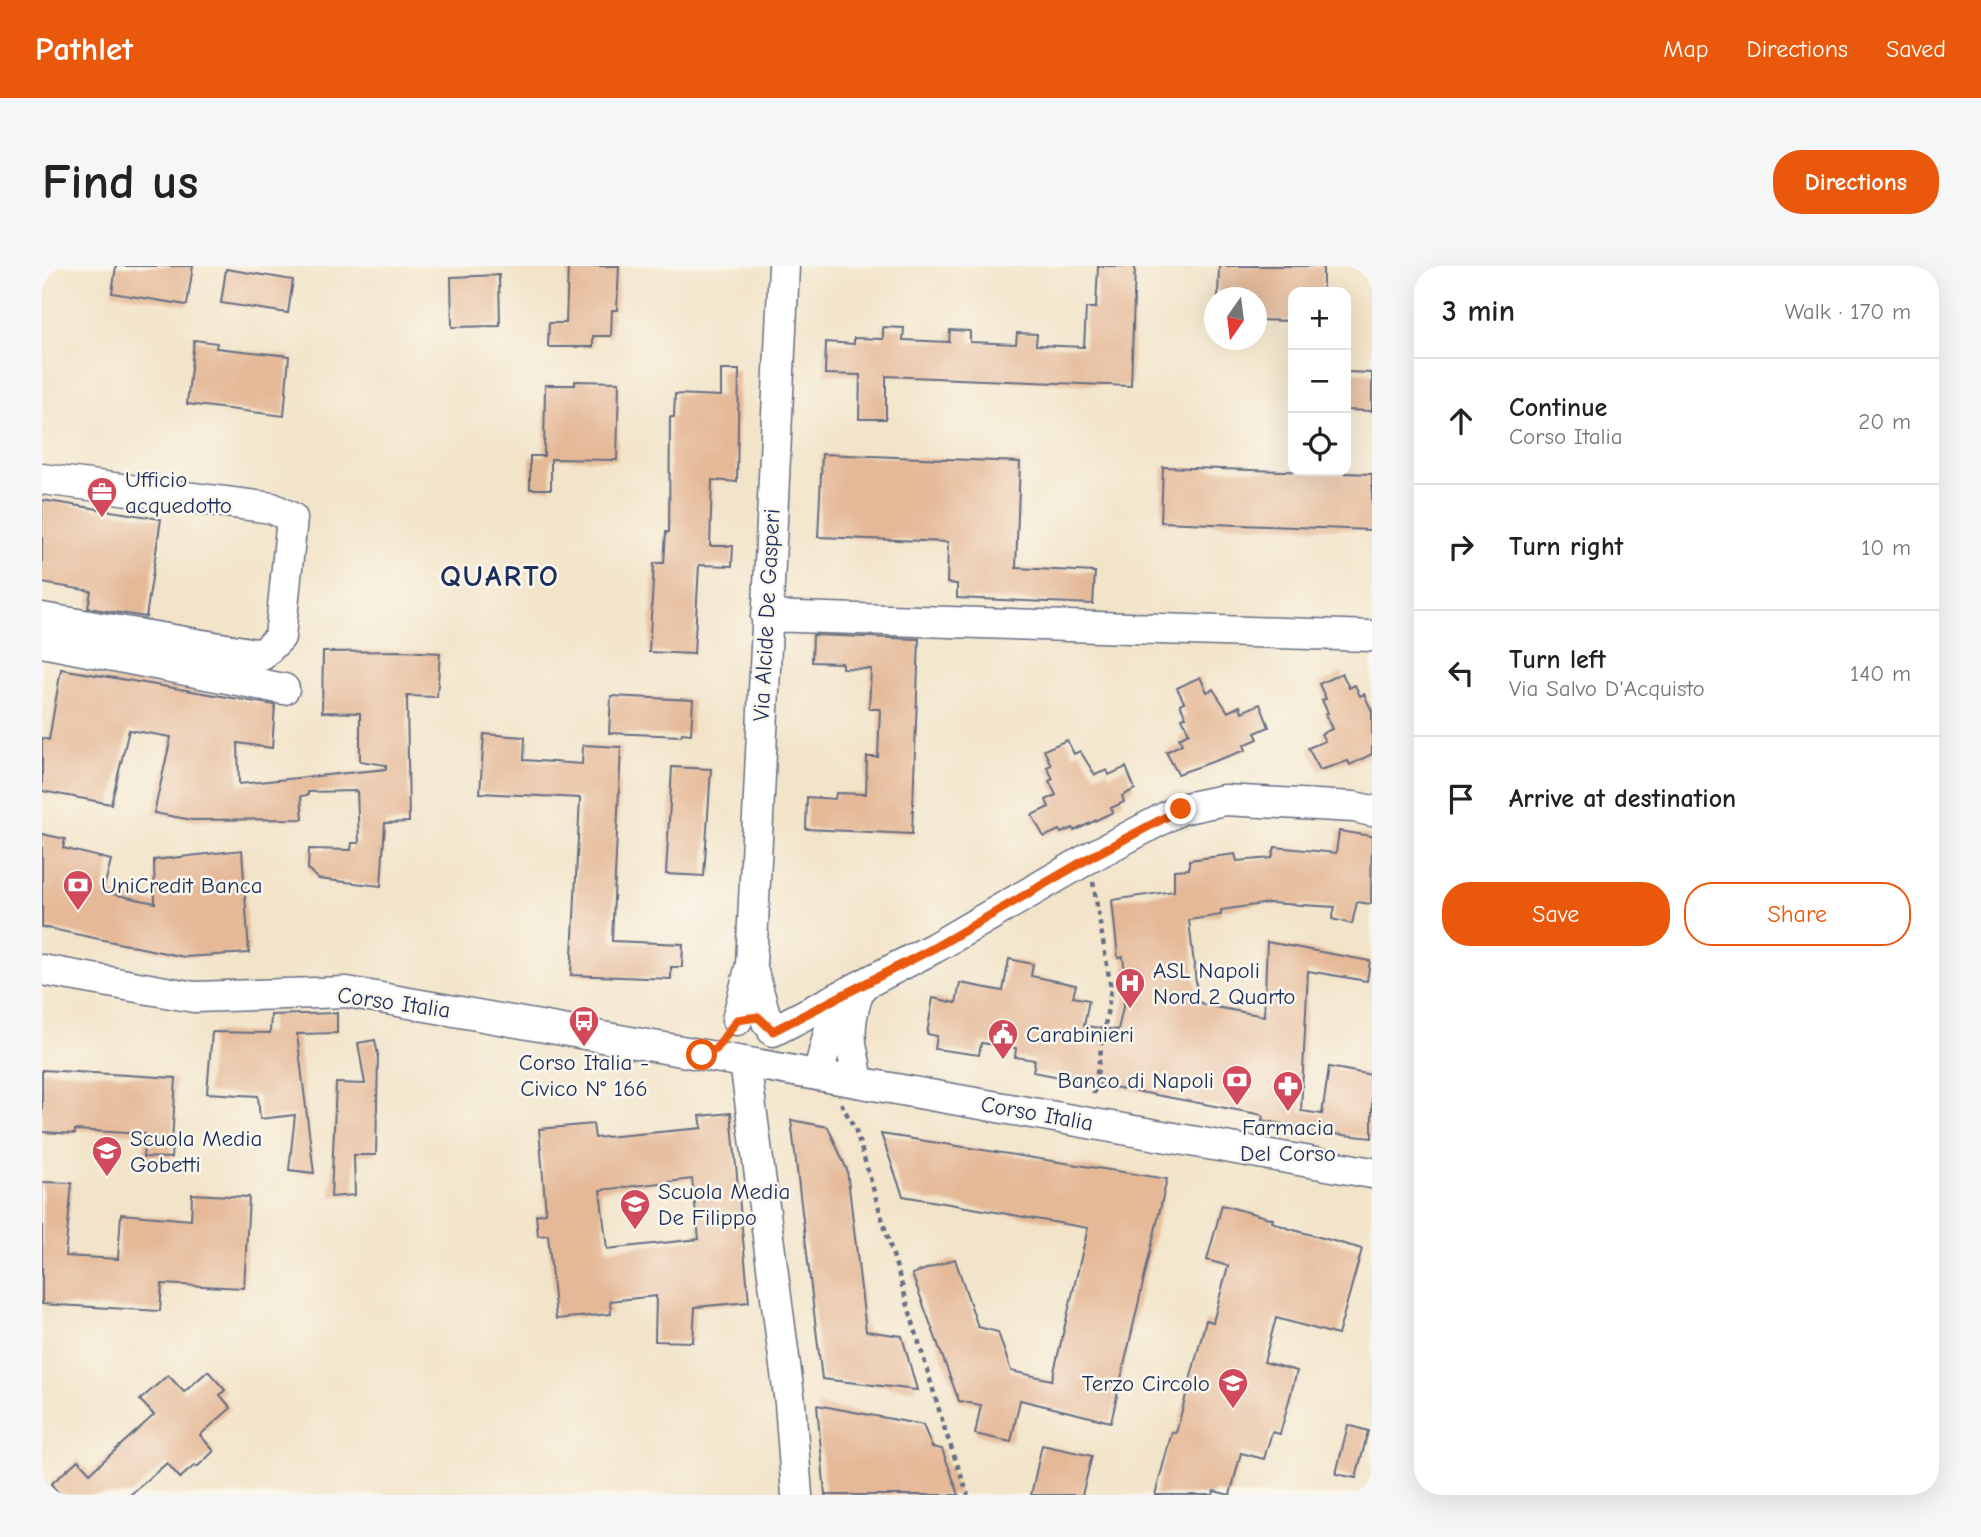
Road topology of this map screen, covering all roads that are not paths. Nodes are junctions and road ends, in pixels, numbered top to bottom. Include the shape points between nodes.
1 (784, 266) edge
2 (42, 479) edge
3 (766, 616) junction
4 (1372, 636) edge
5 (44, 637) edge
6 (284, 689) dead end
7 (1372, 811) edge
8 (751, 965) junction
9 (42, 970) edge
10 (861, 986) junction
11 (831, 1001) junction
12 (770, 1027) junction
13 (732, 1029) junction
14 (702, 1055) junction
15 (745, 1062) junction
16 (818, 1075) junction
17 (848, 1091) junction
18 (1372, 1173) edge
19 (797, 1495) edge

1 - 3 street, Via Alcide De Gasperi
2 - 5 street via 77,474 272,508 292,518 280,638 261,655
3 - 4 street
3 - 8 street, Via Alcide De Gasperi
5 - 6 street
7 - 10 street via 1224,800 1181,809
8 - 12 street, Via Alcide De Gasperi
8 - 13 street, Via Alcide De Gasperi
9 - 14 street, Corso Italia via 194,997 346,992
10 - 11 street
10 - 17 street via 854,1003 851,1041 857,1070
11 - 12 street
11 - 16 street via 831,1025
12 - 13 street via 758,1017
12 - 15 street via 775,1040 768,1055
13 - 14 street via 716,1049
13 - 15 street via 732,1053
14 - 15 street, Corso Italia
15 - 16 street, Corso Italia
15 - 19 street via 790,1403
16 - 17 street, Corso Italia
17 - 18 street, Corso Italia via 1089,1123

